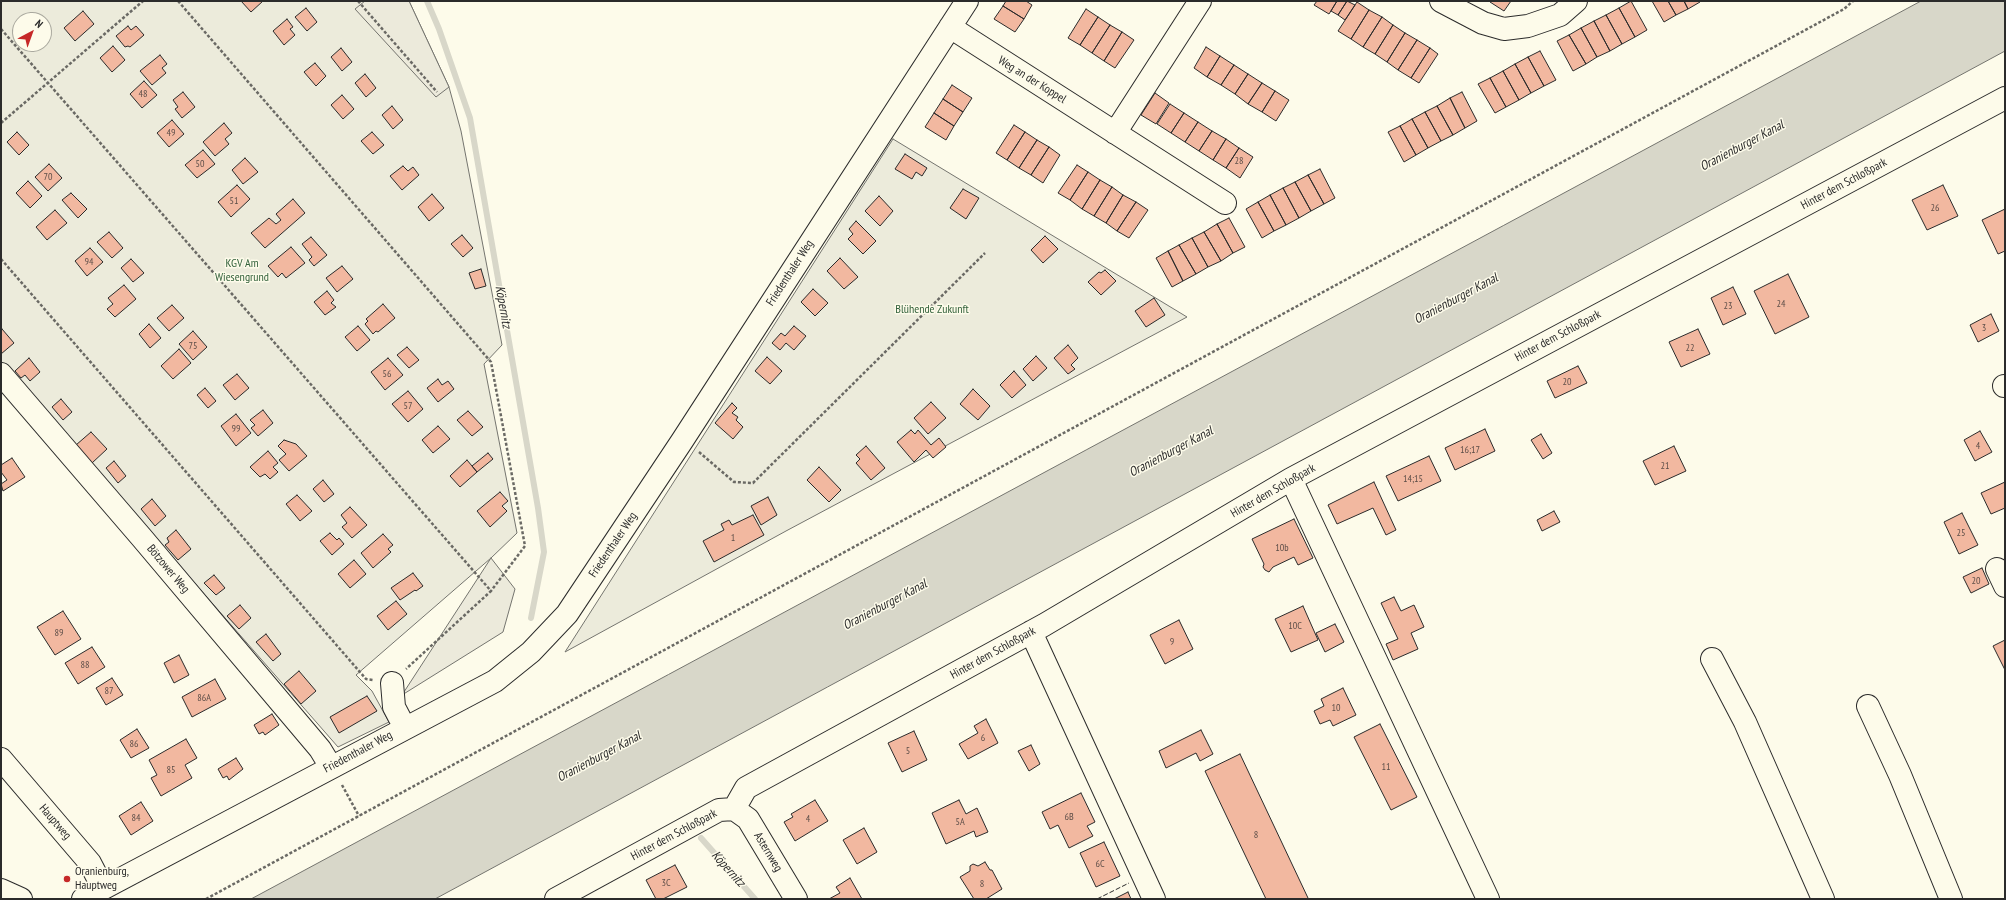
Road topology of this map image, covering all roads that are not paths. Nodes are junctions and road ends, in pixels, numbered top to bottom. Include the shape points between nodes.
1 (967, 1) edge
2 (1200, 1) edge
3 (1442, 1) edge
4 (1576, 1) edge
5 (950, 28) junction
6 (2005, 98) edge
7 (1115, 132) junction
8 (1225, 203) dead end
9 (1, 374) edge
10 (1291, 479) junction
11 (1031, 632) junction
12 (1712, 659) dead end
13 (392, 683) road end
14 (1868, 706) dead end
15 (405, 728) junction
16 (1, 759) edge
17 (332, 767) junction
18 (734, 809) junction
19 (103, 888) junction
20 (1, 890) edge
21 (21, 899) edge
22 (82, 899) edge
23 (556, 899) edge
24 (796, 899) edge
25 (1154, 899) edge
26 (1488, 899) edge
27 (1823, 899) edge
28 (1951, 899) edge

1 - 5 street, Friedenthaler Weg
2 - 7 street
3 - 4 street via 1483,23 1504,28 1528,26 1560,15
5 - 7 street, Weg an der Koppel
5 - 15 street, Friedenthaler Weg via 567,614 531,652 495,681
6 - 10 street, Hinter dem Schloßpark
7 - 8 street, Weg an der Koppel
9 - 17 street, Bötzower Weg via 320,749
10 - 11 street, Hinter dem Schloßpark
10 - 26 street
11 - 18 street, Hinter dem Schloßpark via 746,788
11 - 25 street
12 - 27 street via 1744,722
13 - 15 street via 394,707
14 - 28 street via 1900,775
15 - 17 street, Friedenthaler Weg
16 - 19 street, Hauptweg via 90,863
17 - 19 street, Friedenthaler Weg
18 - 23 street, Hinter dem Schloßpark via 719,810
18 - 24 street, Asternweg via 748,819
19 - 22 street, Friedenthaler Weg
20 - 21 street

